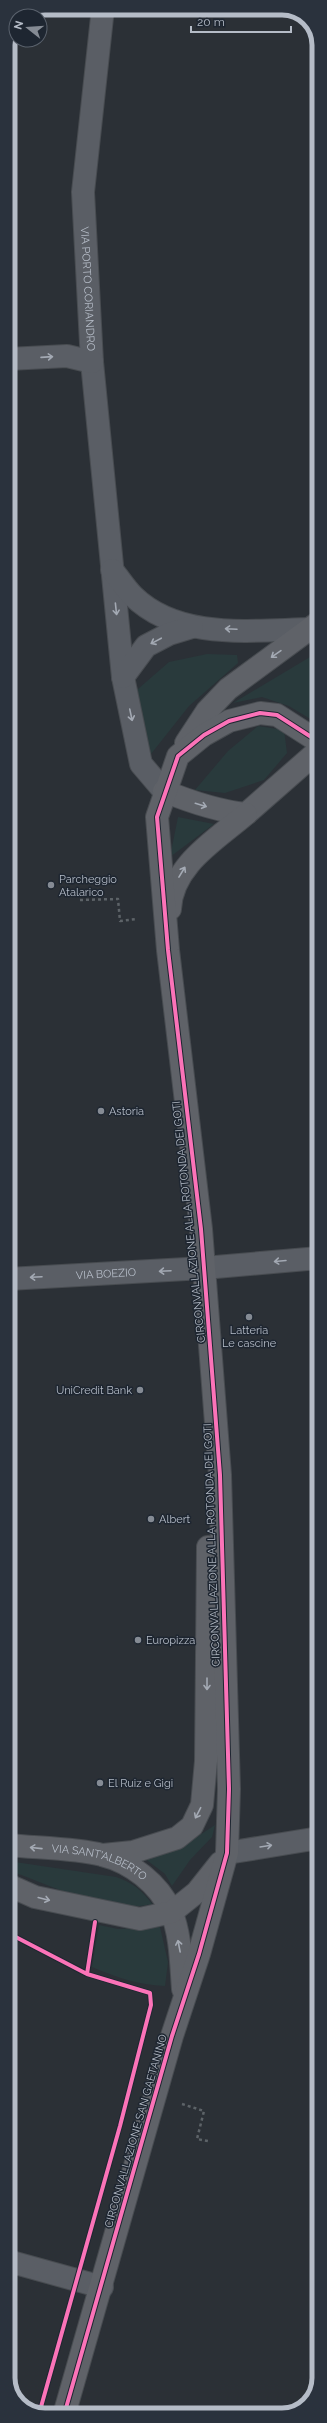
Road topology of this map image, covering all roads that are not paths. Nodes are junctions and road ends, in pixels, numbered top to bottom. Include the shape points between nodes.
1 (102, 15) edge
2 (15, 359) edge
3 (92, 362) junction
4 (112, 570) junction
5 (312, 625) edge
6 (192, 627) junction
7 (312, 627) edge
8 (123, 677) junction
9 (312, 738) edge
10 (178, 756) junction
11 (312, 756) edge
12 (164, 791) junction
13 (246, 814) junction
14 (168, 950) junction
15 (312, 1259) edge
16 (204, 1268) junction
17 (15, 1279) edge
18 (221, 1494) junction
19 (312, 1839) edge
20 (15, 1846) edge
21 (228, 1853) junction
22 (103, 1855) junction
23 (15, 1888) edge
24 (172, 1912) junction
25 (184, 1998) junction
26 (15, 2262) edge
27 (102, 2287) junction
28 (66, 2408) edge

1 - 3 street, VIA PORTO CORIANDRO via 83,192
2 -> 3 street via 67,356
3 - 4 street, VIA PORTO CORIANDRO
4 - 6 street via 133,596 145,605 158,614
4 -> 8 street, VIA PORTO CORIANDRO
5 -> 6 street via 242,630
6 -> 8 street via 169,634 146,646
7 -> 10 street, CIRCONVALLAZIONE ALLA ROTONDA DEI GOTI via 228,689 207,711
8 -> 12 street, VIA PORTO CORIANDRO via 141,764
9 - 10 street, CIRCONVALLAZIONE ALLA ROTONDA DEI GOTI via 277,715 260,713 229,721 204,735
10 - 12 street, CIRCONVALLAZIONE ALLA ROTONDA DEI GOTI
11 - 13 street, CIRCONVALLAZIONE ALLA ROTONDA DEI GOTI
12 -> 13 street via 198,804
12 - 14 street, CIRCONVALLAZIONE ALLA ROTONDA DEI GOTI via 157,817
14 -> 13 street, CIRCONVALLAZIONE ALLA ROTONDA DEI GOTI via 170,903 176,882 187,864
14 - 16 street, CIRCONVALLAZIONE ALLA ROTONDA DEI GOTI
15 -> 16 street, VIA BOEZIO
16 -> 17 street, VIA BOEZIO
16 - 18 street, CIRCONVALLAZIONE ALLA ROTONDA DEI GOTI
18 - 21 street, CIRCONVALLAZIONE ALLA ROTONDA DEI GOTI via 229,1782
18 -> 22 street via 208,1530 206,1761 202,1806 192,1826 177,1838 133,1852
21 -> 19 street
22 -> 20 street, VIA SANT'ALBERTO
21 - 24 street via 197,1892
21 - 25 street, CIRCONVALLAZIONE SAN GAETANINO
22 - 24 street, VIA SANT'ALBERTO via 132,1867 161,1893
23 -> 24 street via 36,1896 140,1919
25 -> 24 street, VIA SANT'ALBERTO via 180,1950
25 - 27 street, CIRCONVALLAZIONE SAN GAETANINO
26 - 27 street
27 - 28 street, CIRCONVALLAZIONE SAN GAETANINO

